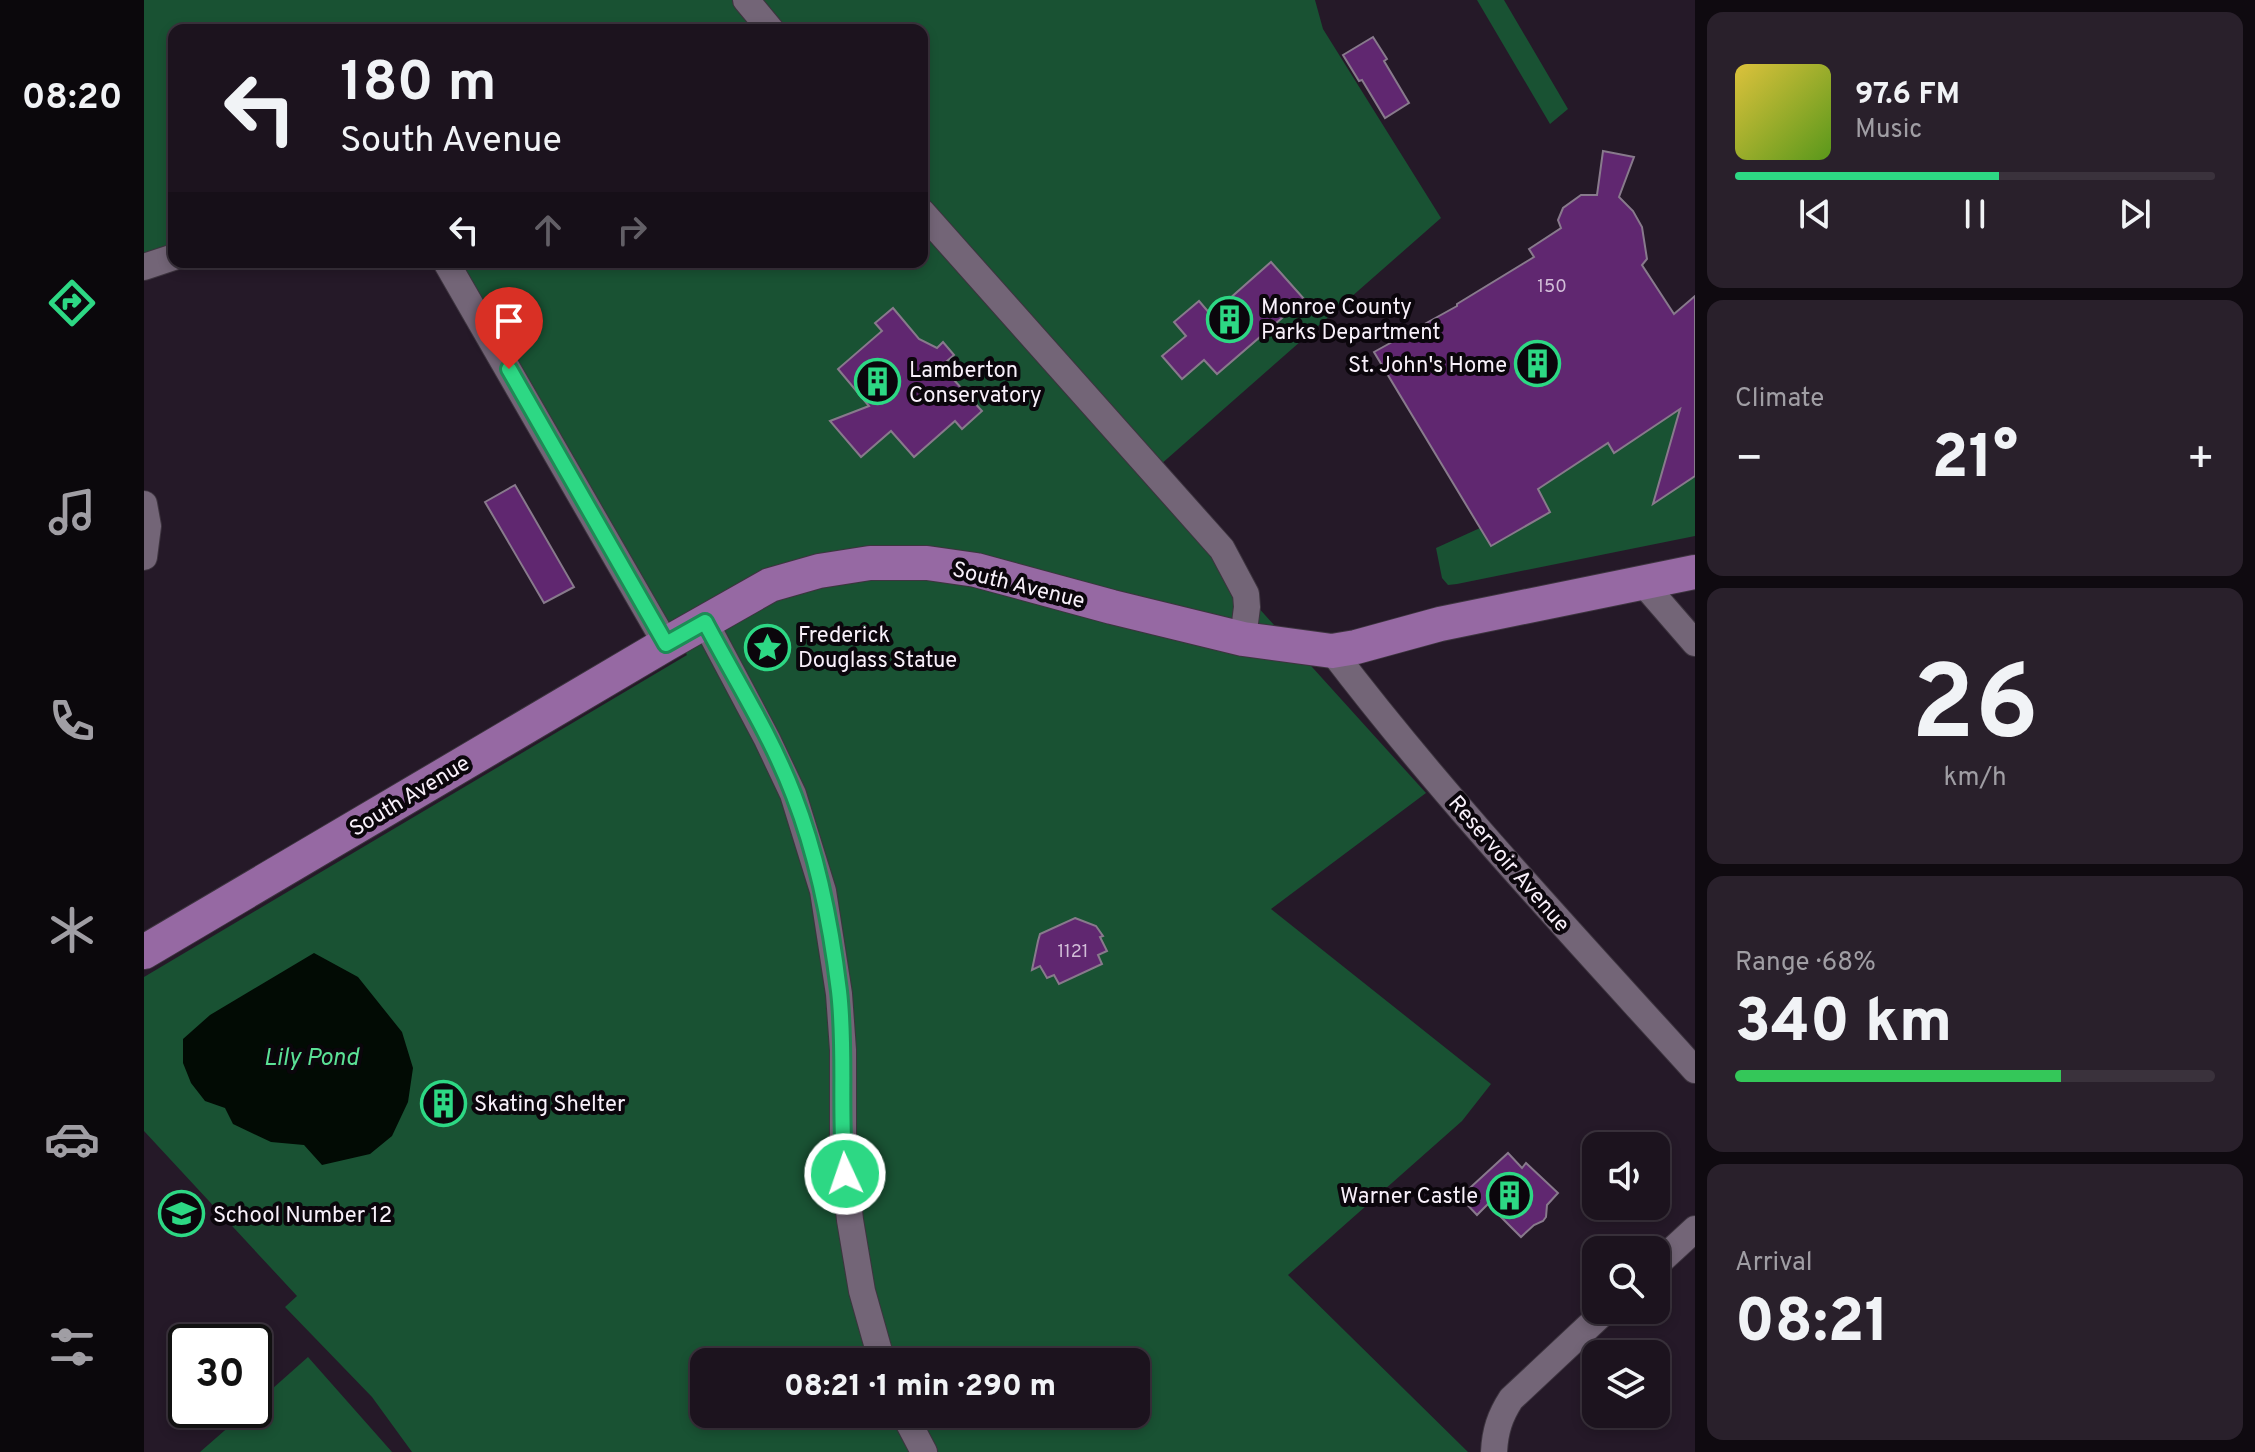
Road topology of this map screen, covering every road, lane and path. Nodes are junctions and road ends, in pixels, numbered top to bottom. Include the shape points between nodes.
1 (746, 0) edge
2 (766, 24) edge
3 (928, 219) edge
4 (168, 259) edge
5 (144, 267) edge
6 (449, 268) edge
7 (144, 504) edge
8 (144, 557) edge
9 (1695, 572) edge
10 (1643, 583) junction
11 (705, 622) junction
12 (1243, 639) junction
13 (1695, 643) edge
14 (666, 644) junction
15 (1332, 651) junction
16 (144, 952) edge
17 (1695, 1070) edge
18 (1695, 1229) edge
19 (1670, 1252) edge
20 (1591, 1324) edge
21 (878, 1348) edge
22 (911, 1428) edge
23 (924, 1452) edge
24 (1494, 1452) edge

1 - 2 street
3 - 12 street via 1222,549 1246,594
4 - 5 street
6 - 14 street
7 - 8 street
9 - 10 main road, South Avenue
10 - 13 street
10 - 15 main road, South Avenue
11 - 12 main road, South Avenue via 770,585 819,571 870,563 927,563 976,570
11 - 14 main road, South Avenue
11 - 21 street via 793,794 823,891 839,994 850,1220
12 - 15 main road, South Avenue
14 - 16 main road, South Avenue
15 - 17 street, Reservoir Avenue via 1529,887
18 - 19 street
20 - 24 street via 1511,1399 1494,1437
22 - 23 street

